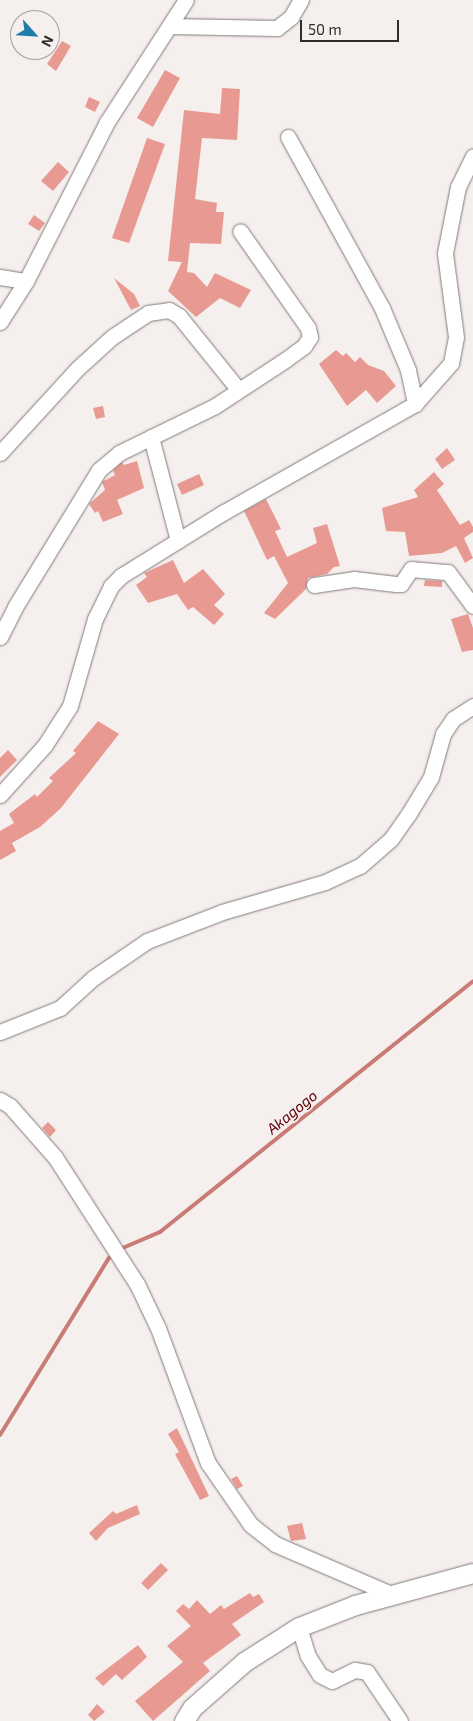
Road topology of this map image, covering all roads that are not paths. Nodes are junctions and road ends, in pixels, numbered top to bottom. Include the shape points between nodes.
1 (186, 0) edge
2 (301, 0) edge
3 (170, 26) junction
4 (288, 137) dead end
5 (473, 156) edge
6 (240, 231) dead end
7 (0, 277) edge
8 (26, 281) junction
9 (0, 322) edge
10 (238, 389) junction
11 (416, 404) junction
12 (151, 437) junction
13 (0, 453) edge
14 (178, 541) junction
15 (314, 585) dead end
16 (473, 606) edge
17 (0, 637) edge
18 (473, 706) edge
19 (0, 795) edge
20 (0, 1032) edge
21 (0, 1100) edge
22 (473, 1573) edge
23 (391, 1594) junction
24 (298, 1628) junction
25 (184, 1721) edge
26 (400, 1721) edge

1 - 3 street
2 - 3 street via 291,17 277,28
3 - 8 street via 107,122
4 - 11 street via 382,308 408,370
5 - 11 street via 458,187 445,253 456,337 451,363
6 - 10 street via 308,328 310,337 304,346 285,360
7 - 8 street
8 - 9 street
10 - 12 street via 215,406
10 - 13 street via 180,316 169,310 148,313 112,337 78,368
11 - 14 street
12 - 14 street
12 - 17 street via 119,453 99,470
14 - 19 street via 129,570 111,586 95,619 70,706 46,745
15 - 16 street via 354,579 401,584 411,569 448,572
18 - 20 street via 453,720 443,734 431,777 408,815 391,839 360,866 325,882 222,912 147,941 92,978 60,1008
21 - 23 street via 10,1106 55,1157 137,1284 158,1328 208,1463 251,1525 275,1544
22 - 23 main road
23 - 24 main road
24 - 25 main road via 244,1662 192,1708
24 - 26 street via 308,1656 320,1675 332,1681 354,1670 368,1672

